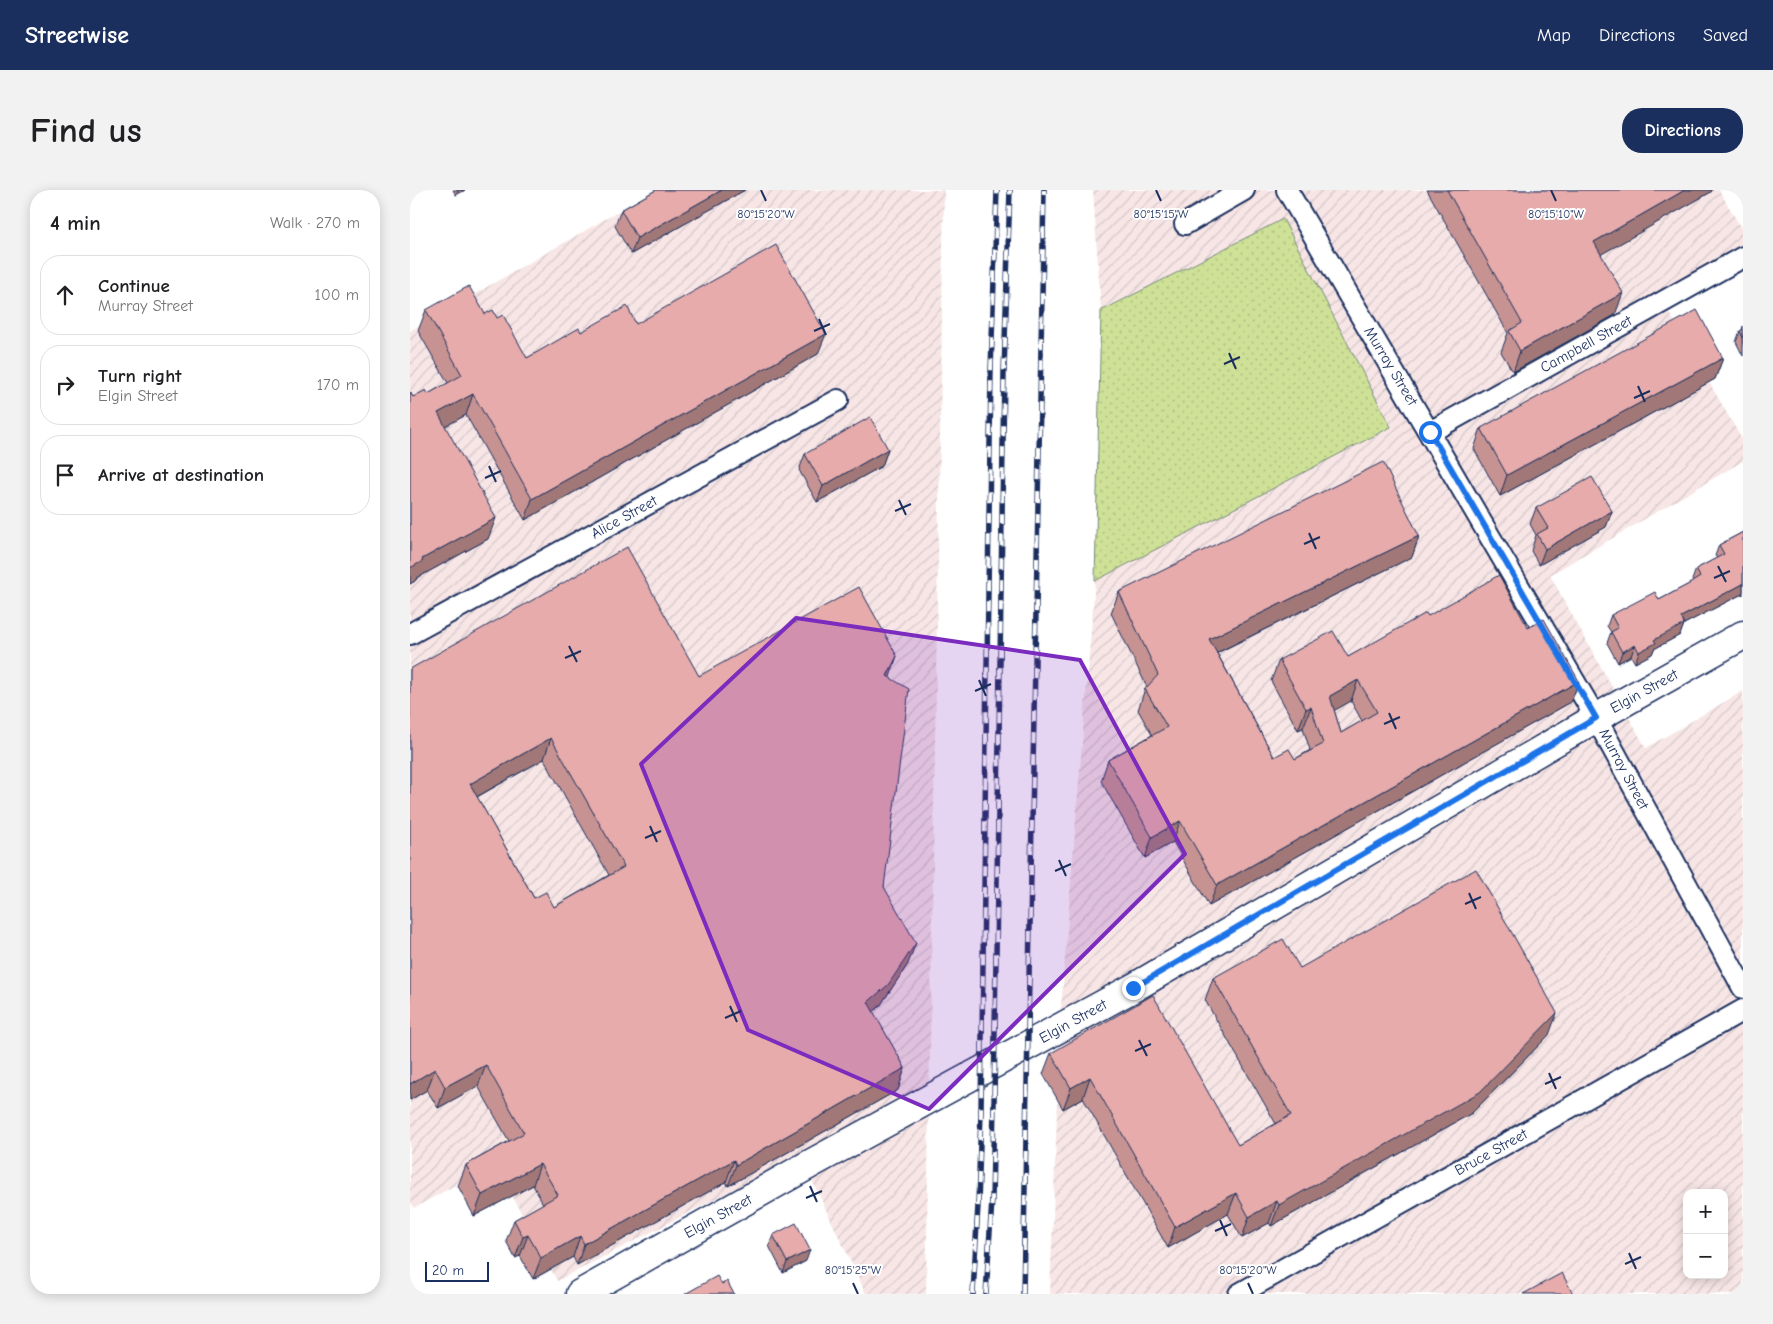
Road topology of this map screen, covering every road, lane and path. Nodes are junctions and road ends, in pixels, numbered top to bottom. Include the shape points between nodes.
1 (1244, 190) edge
2 (1287, 190) edge
3 (1185, 224) dead end
4 (1743, 257) edge
5 (838, 400) dead end
6 (1430, 432) junction
7 (410, 634) edge
8 (1743, 635) edge
9 (1596, 718) junction
10 (1743, 988) edge
11 (1743, 1010) edge
12 (580, 1294) edge
13 (1239, 1294) edge

1 - 3 street
2 - 6 street, Murray Street
4 - 6 street, Campbell Street
5 - 7 street, Alice Street
6 - 9 street, Murray Street
8 - 9 main road, Elgin Street
9 - 10 street, Murray Street
9 - 12 main road, Elgin Street via 1133,988
11 - 13 street, Bruce Street

